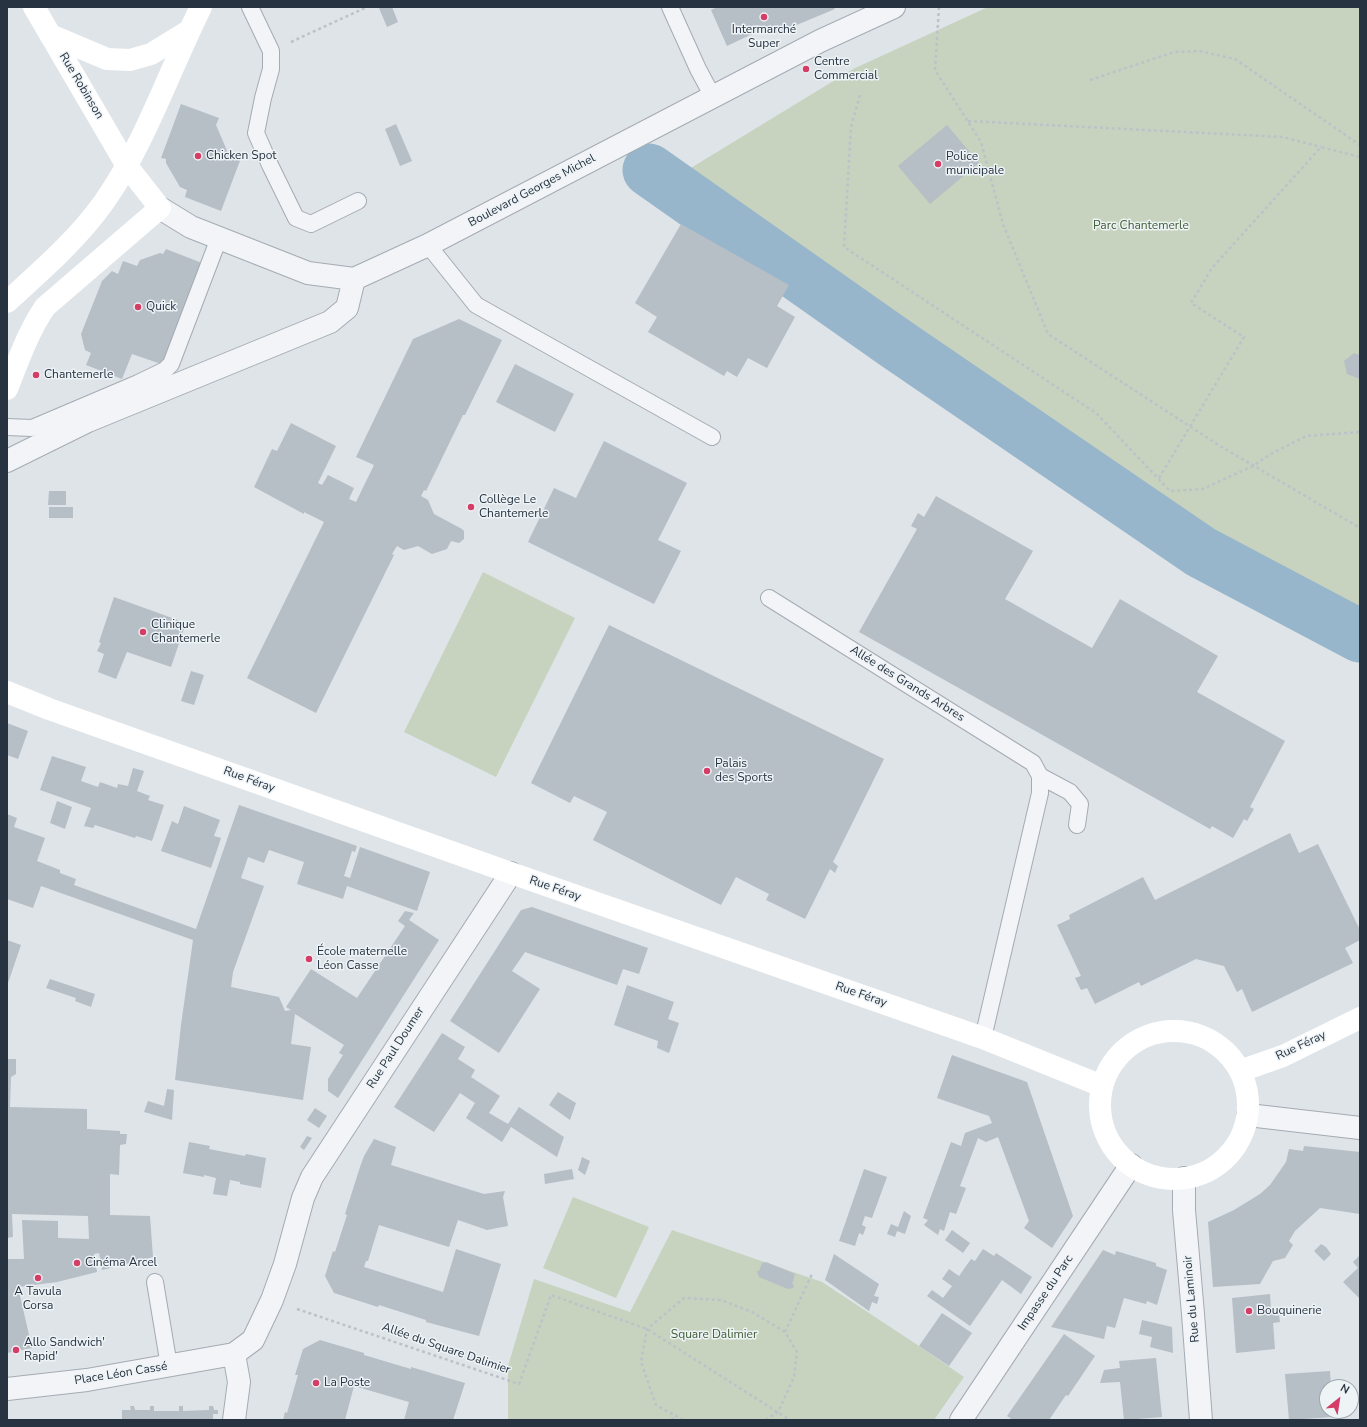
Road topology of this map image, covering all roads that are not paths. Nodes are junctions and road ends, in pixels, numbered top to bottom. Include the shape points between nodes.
1 (34, 7) edge
2 (201, 7) edge
3 (250, 7) edge
4 (670, 7) edge
5 (894, 7) edge
6 (190, 30) junction
7 (50, 35) junction
8 (713, 96) junction
9 (127, 166) junction
10 (358, 201) dead end
11 (160, 208) junction
12 (219, 238) junction
13 (428, 245) junction
14 (354, 279) junction
15 (7, 302) edge
16 (7, 389) edge
17 (7, 427) edge
18 (712, 437) dead end
19 (7, 460) edge
20 (769, 598) dead end
21 (7, 692) edge
22 (1040, 776) junction
23 (1077, 825) dead end
24 (511, 873) junction
25 (1360, 1018) edge
26 (983, 1038) junction
27 (1240, 1071) junction
28 (1102, 1086) junction
29 (1248, 1115) junction
30 (1360, 1128) edge
31 (1131, 1165) junction
32 (1184, 1178) junction
33 (295, 1229) joint
34 (154, 1282) dead end
35 (234, 1354) junction
36 (169, 1366) junction
37 (7, 1389) edge
38 (234, 1420) edge
39 (962, 1420) edge
40 (1201, 1420) edge

1 - 7 main road, Rue Robinson
2 - 6 main road
3 - 10 lane via 271,52 271,69 256,133 296,218 311,224
4 - 8 lane
5 - 8 street, Boulevard Georges Michel via 820,41
6 - 7 main road via 151,54 130,60 107,58
6 - 9 main road
7 - 9 main road, Rue Robinson
8 - 13 street, Boulevard Georges Michel
9 - 11 main road, Rue Robinson
9 - 15 main road via 104,203 78,235
11 - 12 street via 192,227
11 - 16 main road via 45,307 28,338
12 - 14 street via 308,272
12 - 17 lane via 171,364 165,370 32,428
13 - 14 street, Boulevard Georges Michel
13 - 18 lane via 476,305
14 - 19 street via 347,308 330,322 88,421
20 - 22 lane, Allée des Grands Arbres via 1033,763
21 - 24 main road, Rue Féray
22 - 23 lane, Allée des Grands Arbres via 1070,792 1080,804
22 - 26 lane via 1040,793
24 - 26 main road, Rue Féray
24 - 33 street, Rue Paul Doumer via 312,1177 303,1198
25 - 27 main road, Rue Féray via 1283,1056
26 - 28 main road, Rue Féray
27 - 28 main road via 1227,1053 1209,1039 1188,1032 1166,1031 1144,1036 1125,1049 1111,1065
27 - 29 main road via 1246,1085
28 - 31 main road via 1100,1104 1106,1133 1118,1153
29 - 30 street
29 - 32 main road via 1243,1133 1233,1150 1220,1164 1203,1173
31 - 32 main road via 1147,1174
31 - 39 street, Impasse du Parc
32 - 40 street, Rue du Laminoir via 1184,1210
33 - 35 street, Place Léon Cassé via 286,1264 253,1340
34 - 36 lane
35 - 36 street, Place Léon Cassé
35 - 38 street via 239,1382
36 - 37 street, Place Léon Cassé via 87,1380

